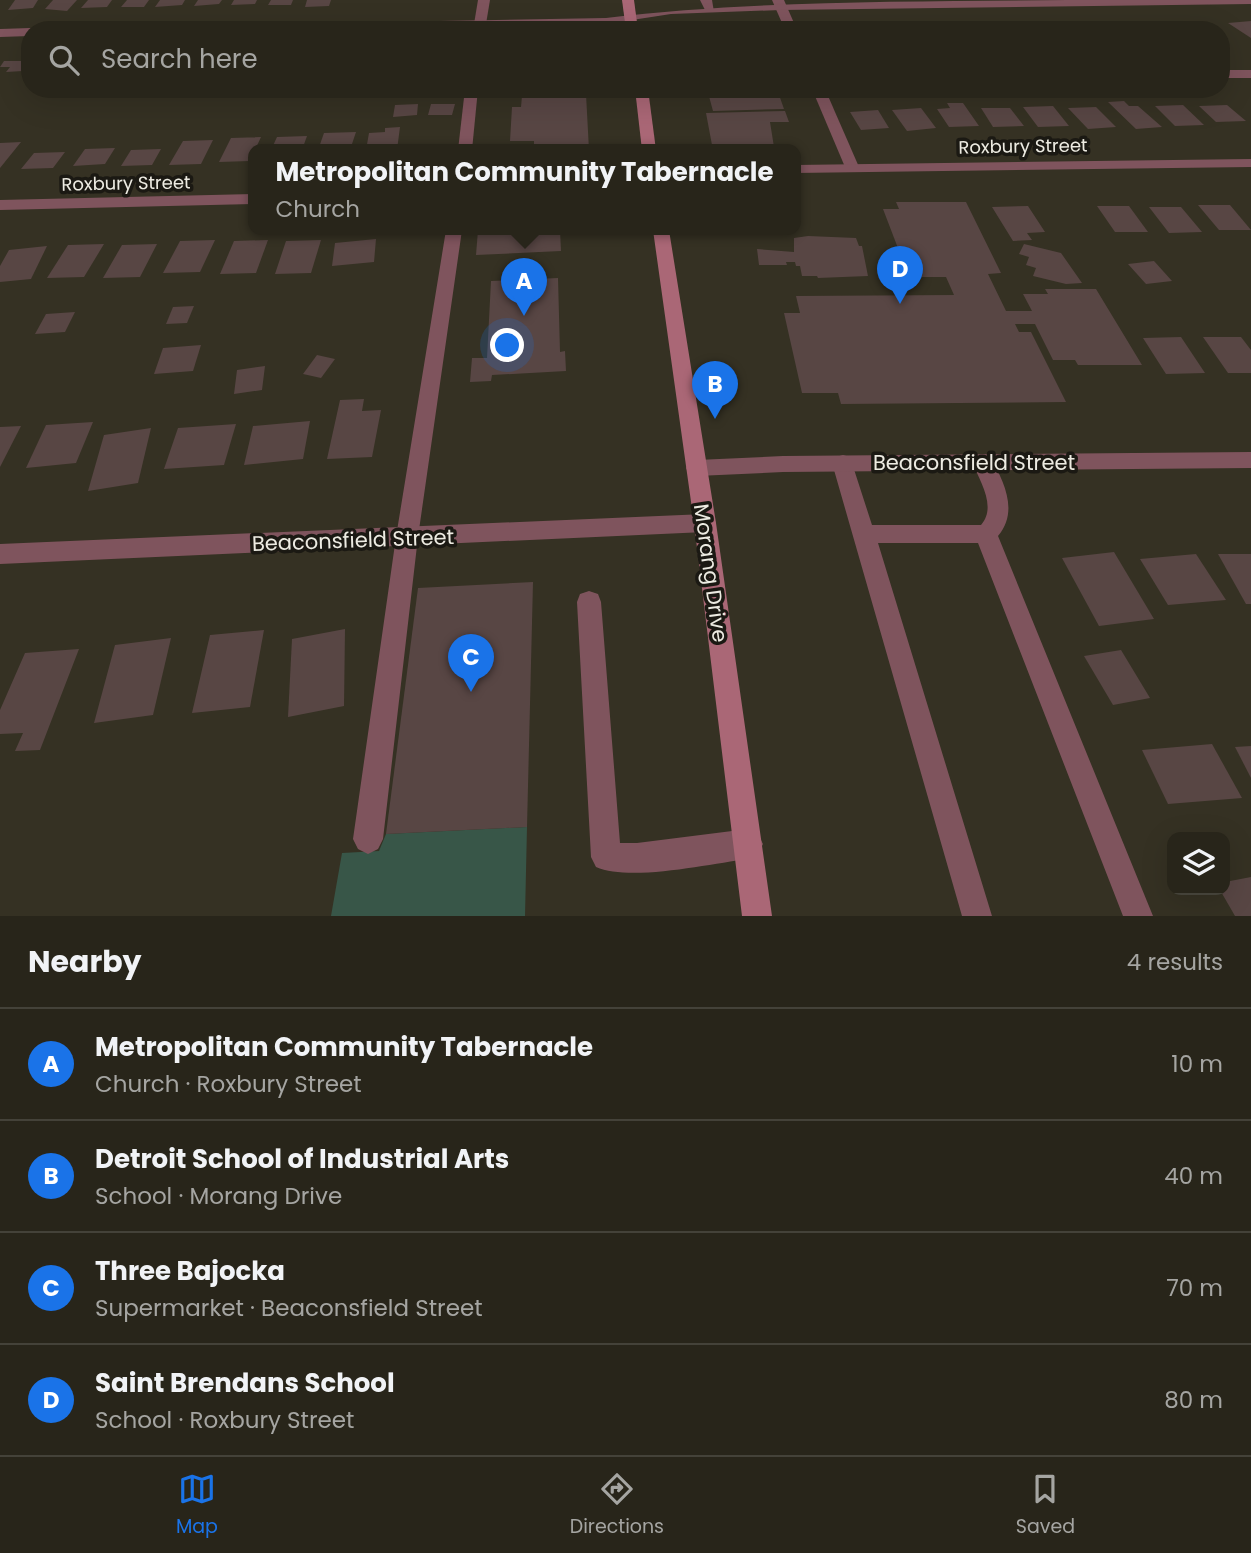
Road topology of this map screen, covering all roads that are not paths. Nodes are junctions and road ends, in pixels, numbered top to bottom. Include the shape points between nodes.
1 (484, 0) edge
2 (628, 0) edge
3 (1251, 1) edge
4 (756, 4) edge
5 (780, 4) edge
6 (708, 5) edge
7 (631, 17) junction
8 (481, 21) edge
9 (606, 21) edge
10 (631, 21) edge
11 (787, 21) edge
12 (21, 32) edge
13 (0, 33) edge
14 (1230, 74) edge
15 (1251, 74) edge
16 (471, 98) edge
17 (642, 98) edge
18 (822, 98) edge
19 (466, 144) edge
20 (648, 144) edge
21 (1251, 163) edge
22 (852, 167) junction
23 (801, 169) edge
24 (248, 199) edge
25 (0, 205) edge
26 (453, 235) edge
27 (662, 235) edge
28 (1251, 460) edge
29 (984, 462) junction
30 (843, 463) junction
31 (697, 468) junction
32 (705, 523) junction
33 (865, 534) junction
34 (986, 534) junction
35 (407, 537) junction
36 (0, 555) edge
37 (589, 602) dead end
38 (368, 839) dead end
39 (747, 844) junction
40 (757, 916) edge
41 (977, 916) edge
42 (1138, 916) edge

1 - 8 street
2 - 7 street
3 - 5 street
4 - 5 street
4 - 6 street
5 - 11 street
6 - 7 street
7 - 9 street
7 - 10 street
12 - 13 street
14 - 15 street
16 - 19 street
17 - 20 street
18 - 22 street
21 - 22 street, Roxbury Street
22 - 23 street, Roxbury Street
24 - 25 street, Roxbury Street
26 - 35 street
27 - 31 street, Morang Drive
28 - 29 street, Beaconsfield Street
29 - 30 street, Beaconsfield Street
29 - 34 street via 1000,504 1000,516
30 - 31 street, Beaconsfield Street
30 - 33 street
31 - 32 street, Morang Drive
32 - 35 street, Beaconsfield Street
32 - 39 street, Morang Drive
33 - 34 street
33 - 41 street
34 - 42 street
35 - 36 street, Beaconsfield Street
35 - 38 street
37 - 39 street via 606,857 637,858
39 - 40 street, Morang Drive

